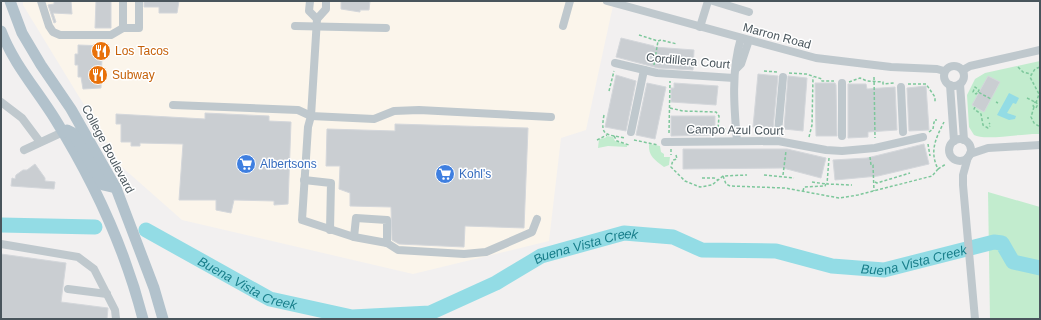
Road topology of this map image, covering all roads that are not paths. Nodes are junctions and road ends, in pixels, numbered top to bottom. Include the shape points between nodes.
1 (10, 1) edge
2 (17, 1) edge
3 (40, 1) edge
4 (123, 1) edge
5 (139, 1) edge
6 (310, 1) edge
7 (326, 1) edge
8 (570, 1) edge
9 (607, 1) edge
10 (708, 1) edge
11 (712, 1) edge
12 (749, 12) dead end
13 (317, 22) junction
14 (295, 26) dead end
15 (563, 26) dead end
16 (700, 27) junction
17 (123, 28) junction
18 (386, 28) dead end
19 (1, 31) edge
20 (745, 39) junction
21 (26, 40) junction
22 (4, 48) edge
23 (1040, 50) edge
24 (615, 66) road end
25 (644, 70) junction
26 (963, 70) junction
27 (944, 72) junction
28 (783, 75) road end
29 (734, 78) junction
30 (842, 83) road end
31 (901, 84) road end
32 (960, 84) junction
33 (950, 85) junction
34 (1, 102) edge
35 (173, 105) dead end
36 (311, 116) junction
37 (551, 117) dead end
38 (63, 132) junction
39 (631, 132) dead end
40 (842, 136) dead end
41 (778, 137) junction
42 (904, 137) junction
43 (926, 137) road end
44 (667, 139) road end
45 (737, 141) junction
46 (954, 141) junction
47 (40, 142) junction
48 (966, 142) junction
49 (1040, 145) edge
50 (988, 148) junction
51 (24, 150) dead end
52 (969, 155) junction
53 (955, 159) junction
54 (963, 175) junction
55 (304, 180) junction
56 (116, 188) junction
57 (537, 219) dead end
58 (330, 230) junction
59 (354, 237) junction
60 (387, 243) junction
61 (1, 244) edge
62 (68, 289) dead end
63 (107, 294) junction
64 (974, 317) edge
65 (116, 319) edge
66 (143, 319) edge
67 (163, 319) edge

1 - 21 main road, College Boulevard
2 - 21 main road
3 - 17 street via 49,26 60,35 111,35
4 - 17 street
5 - 17 street via 139,28
6 - 13 street via 309,11
7 - 13 street via 326,10
8 - 15 street
9 - 16 street, Marron Road
10 - 16 street
11 - 12 street
13 - 14 street
13 - 18 street
13 - 36 street
16 - 20 street, Marron Road
19 - 22 main road
20 - 27 street, Marron Road via 816,58 891,67 937,69
20 - 29 street via 735,59
21 - 56 main road, College Boulevard via 40,66 71,109
22 - 38 main road
23 - 26 street via 970,66
24 - 25 street, Cordillera Court
25 - 29 street, Cordillera Court
25 - 39 street
26 - 27 street via 955,65 949,66
26 - 32 street via 965,78
27 - 33 street via 944,78
28 - 41 street
29 - 45 street
30 - 40 street
31 - 42 street
32 - 33 street
32 - 48 street
33 - 46 street
34 - 47 street via 22,118
35 - 36 street via 298,110
36 - 37 street via 374,119 394,111 419,110
36 - 55 street
38 - 47 street
38 - 56 main road via 67,130 73,133 104,185
38 - 66 main road via 98,196 136,294
41 - 42 street, Campo Azul Court via 826,150 876,148
41 - 45 street, Campo Azul Court
42 - 43 street, Campo Azul Court
44 - 45 street, Campo Azul Court
46 - 48 street
46 - 53 street via 949,151
47 - 51 street
48 - 50 street
48 - 52 street via 970,149
49 - 50 street
50 - 52 street
52 - 53 street via 963,160
52 - 54 street
53 - 54 street
54 - 64 street
55 - 58 street via 302,220
55 - 58 street via 331,183
56 - 67 main road, College Boulevard
57 - 60 street via 532,232 486,252 464,254 398,250
58 - 59 street
59 - 60 street
59 - 60 street via 356,218 387,220
61 - 63 street via 78,257 94,269
62 - 63 street
63 - 65 street via 115,310

